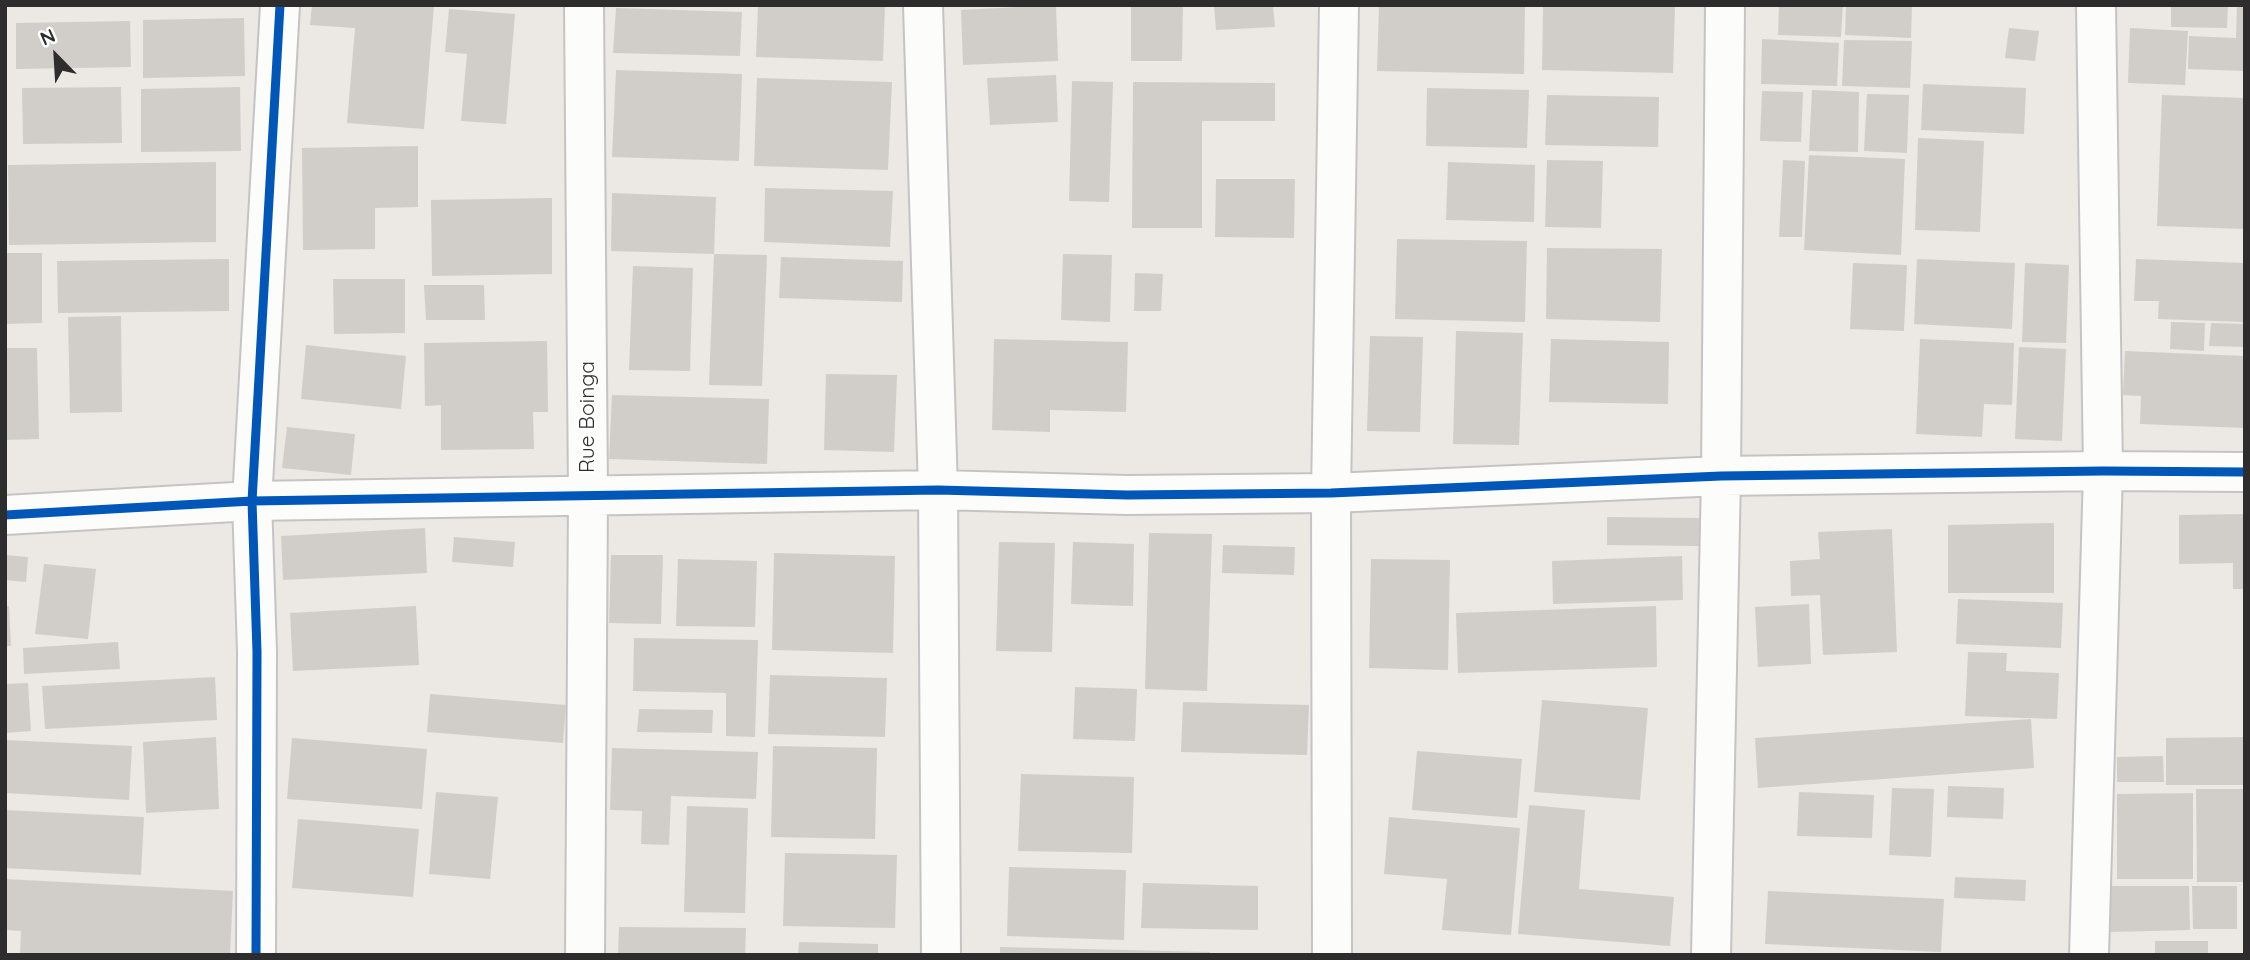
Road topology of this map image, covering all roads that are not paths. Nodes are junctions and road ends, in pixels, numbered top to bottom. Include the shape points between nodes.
1 (280, 5) edge
2 (584, 5) edge
3 (923, 5) edge
4 (1339, 5) edge
5 (1725, 5) edge
6 (2096, 5) edge
7 (2103, 471) junction
8 (2245, 472) edge
9 (1721, 476) junction
10 (938, 491) junction
11 (1331, 493) junction
12 (588, 496) junction
13 (252, 502) junction
14 (5, 515) edge
15 (256, 955) edge
16 (585, 955) edge
17 (941, 955) edge
18 (1332, 955) edge
19 (1711, 955) edge
20 (2089, 955) edge

1 - 13 street
2 - 12 street, Rue Boinga
3 - 10 street
4 - 11 street
5 - 9 street
6 - 7 street
7 - 8 street
7 - 9 street
7 - 20 street
9 - 11 street
9 - 19 street
10 - 11 street
10 - 12 street
10 - 17 street
11 - 18 street
12 - 13 street
12 - 16 street, Rue Boinga
13 - 14 street
13 - 15 street via 257,652

